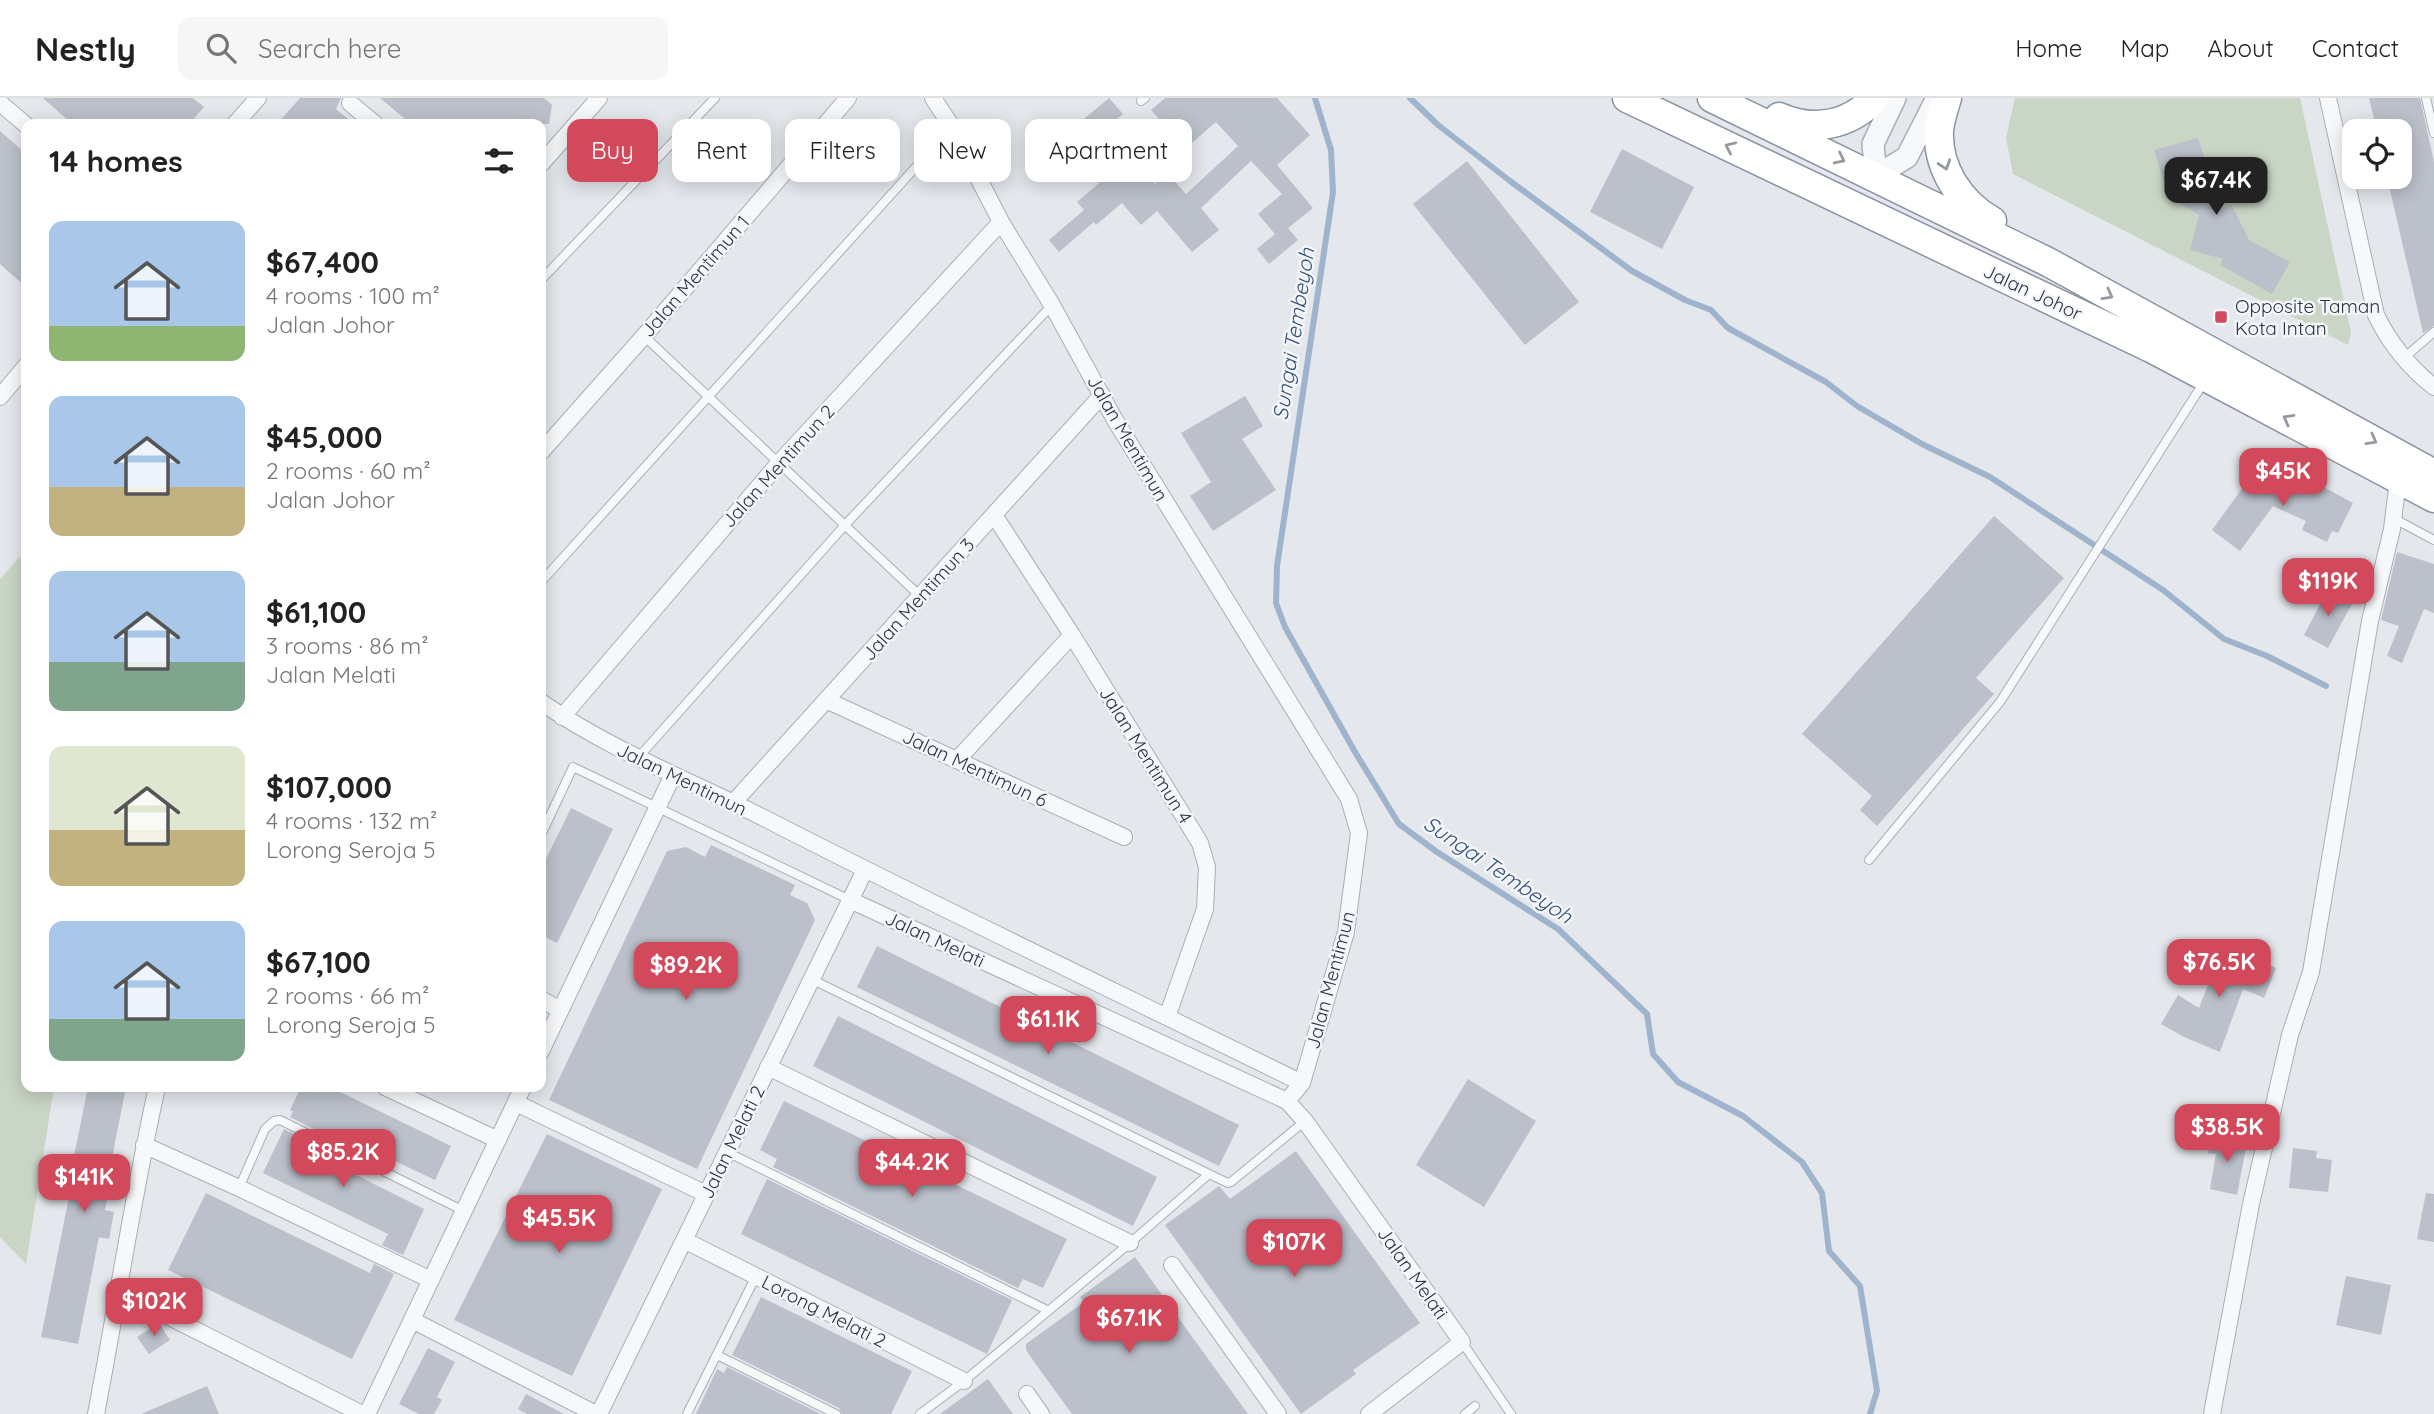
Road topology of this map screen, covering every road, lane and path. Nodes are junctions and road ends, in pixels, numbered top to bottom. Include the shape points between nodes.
1 (258, 98) edge
2 (577, 98) edge
3 (715, 98) edge
4 (848, 98) edge
5 (933, 98) edge
6 (1627, 98) edge
7 (1712, 98) edge
8 (1875, 98) edge
9 (1895, 98) edge
10 (1937, 98) edge
11 (1947, 98) edge
12 (2328, 98) edge
13 (2426, 98) edge
14 (0, 103) edge
15 (350, 103) dead end
16 (594, 104) edge
17 (239, 119) edge
18 (370, 119) edge
19 (946, 119) edge
20 (21, 121) edge
21 (2434, 133) edge
22 (546, 158) edge
23 (914, 168) edge
24 (1792, 176) junction
25 (1876, 176) junction
26 (980, 182) edge
27 (1001, 222) junction
28 (1930, 244) junction
29 (2048, 262) junction
30 (546, 275) edge
31 (1052, 305) junction
32 (2434, 332) edge
33 (644, 336) junction
34 (2405, 357) junction
35 (21, 372) edge
36 (2207, 376) junction
37 (2434, 387) edge
38 (1102, 395) junction
39 (0, 397) edge
40 (709, 398) junction
41 (546, 446) edge
42 (779, 463) junction
43 (2434, 474) edge
44 (2398, 480) junction
45 (2434, 498) edge
46 (994, 515) junction
47 (2393, 518) junction
48 (845, 525) junction
49 (2434, 540) edge
50 (546, 577) edge
51 (920, 596) junction
52 (1072, 635) junction
53 (826, 700) junction
54 (546, 706) edge
55 (562, 717) junction
56 (637, 760) junction
57 (957, 760) junction
58 (672, 777) junction
59 (733, 803) junction
60 (657, 807) junction
61 (546, 824) edge
62 (1124, 837) dead end
63 (1869, 860) dead end
64 (865, 870) junction
65 (850, 900) junction
66 (811, 979) junction
67 (546, 1002) edge
68 (561, 1010) junction
69 (1167, 1017) junction
70 (546, 1041) edge
71 (768, 1067) junction
72 (1301, 1083) junction
73 (155, 1092) edge
74 (396, 1092) edge
75 (521, 1092) edge
76 (1287, 1101) junction
77 (516, 1102) junction
78 (1305, 1121) junction
79 (498, 1140) junction
80 (144, 1145) junction
81 (727, 1152) junction
82 (1209, 1174) junction
83 (239, 1188) junction
84 (706, 1194) junction
85 (464, 1211) junction
86 (684, 1240) junction
87 (1130, 1243) junction
88 (1172, 1265) dead end
89 (756, 1276) junction
90 (431, 1280) junction
91 (120, 1292) junction
92 (1047, 1310) junction
93 (412, 1320) junction
94 (1462, 1342) junction
95 (717, 1355) junction
96 (964, 1381) junction
97 (1027, 1394) dead end
98 (1475, 1406) dead end
99 (96, 1414) edge
100 (364, 1414) edge
101 (598, 1414) edge
102 (687, 1414) edge
103 (836, 1414) edge
104 (920, 1414) edge
105 (1041, 1414) edge
106 (1278, 1414) edge
107 (1369, 1414) edge
108 (1465, 1414) edge
109 (1511, 1414) edge
110 (2212, 1414) edge

1 - 17 street
2 - 16 street
3 - 30 lane
4 - 33 street, Jalan Mentimun 1
5 - 19 street, Jalan Mentimun
24 -> 6 highway, Jalan Johor
7 - 8 highway via 1814,125 1851,117
7 -> 25 highway, Jalan Johor
9 - 25 street via 1873,144
10 - 25 street via 1907,157
11 -> 29 highway via 1939,141 1951,181 1973,208 2011,231
12 - 34 street via 2376,315
13 - 21 lane
14 - 20 street
15 - 18 street
16 - 22 street
23 - 40 lane
24 - 25 highway via 1856,186
24 - 28 highway, Jalan Johor
25 - 28 highway via 1887,201
25 - 29 highway, Jalan Johor
26 - 27 street, Jalan Mentimun
27 - 31 street, Jalan Mentimun
27 - 42 street, Jalan Mentimun 2
28 - 36 highway, Jalan Johor
29 -> 43 highway, Jalan Johor
31 - 38 street, Jalan Mentimun
31 - 48 lane
32 - 34 lane
33 - 40 lane
33 - 41 street, Jalan Mentimun 1
34 - 37 street
35 - 39 street
44 -> 36 highway, Jalan Johor
36 - 63 lane via 2000,702
38 - 46 street, Jalan Mentimun 3
38 - 72 street, Jalan Mentimun via 1349,799 1359,833 1346,932
40 - 42 lane
40 - 50 lane
42 - 48 lane
42 - 55 street, Jalan Mentimun 2
44 - 45 highway, Jalan Johor
44 - 47 street
46 - 51 street, Jalan Mentimun 3
46 - 52 street, Jalan Mentimun 4
47 - 49 lane
47 - 110 street via 2370,621 2311,972 2290,1035 2251,1204
48 - 51 lane
48 - 56 lane
51 - 53 street, Jalan Mentimun 3
52 - 57 street
52 - 69 street, Jalan Mentimun 4 via 1200,844 1208,867 1205,909
53 - 57 street, Jalan Mentimun 6
53 - 59 street, Jalan Mentimun 3
54 - 55 street, Jalan Mentimun
55 - 56 street, Jalan Mentimun
56 - 58 street, Jalan Mentimun
57 - 62 street, Jalan Mentimun 6
58 - 59 street, Jalan Mentimun
58 - 60 street
59 - 64 street, Jalan Mentimun
60 - 61 lane via 573,767
60 - 65 lane
60 - 68 street
64 - 65 street, Jalan Melati 2
64 - 69 street, Jalan Mentimun
65 - 66 street, Jalan Melati 2
65 - 76 street, Jalan Melati
66 - 71 street, Jalan Melati 2
66 - 82 lane
67 - 68 street
68 - 70 street
69 - 72 street, Jalan Mentimun
71 - 81 street, Jalan Melati 2
71 - 87 street
72 - 76 street
73 - 80 street
74 - 79 street
75 - 77 street
76 - 78 street, Jalan Melati
77 - 79 street
77 - 84 street
78 - 82 lane via 1231,1182
78 - 94 street, Jalan Melati
79 - 85 street
80 - 83 street
80 - 91 street
81 - 84 street, Jalan Melati 2
81 - 92 lane
82 - 87 lane
83 - 85 lane via 265,1129 280,1120
83 - 90 street
84 - 86 street, Jalan Melati 2
85 - 90 street
86 - 89 street, Lorong Melati 2
86 - 101 street, Jalan Melati 2
87 - 92 lane
88 - 106 street
89 - 95 lane
89 - 96 street, Lorong Melati 2
90 - 93 street
91 - 99 street
91 - 100 street
92 - 96 lane
93 - 100 street
93 - 101 street
94 - 107 street
94 - 109 lane, Jalan Melati
95 - 102 lane
95 - 103 lane
96 - 104 lane
97 - 105 street
98 - 108 lane

